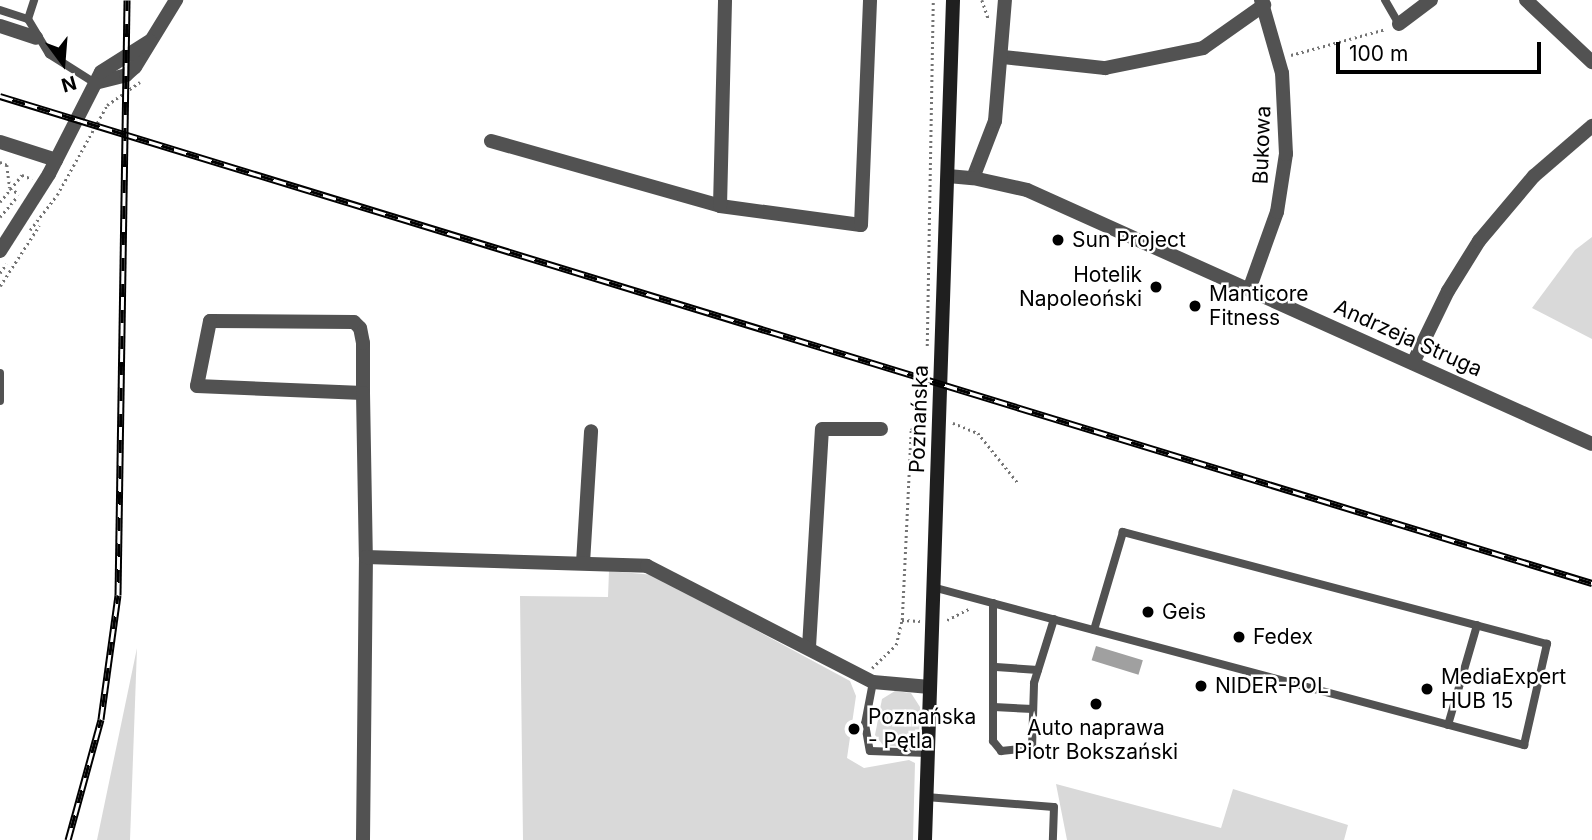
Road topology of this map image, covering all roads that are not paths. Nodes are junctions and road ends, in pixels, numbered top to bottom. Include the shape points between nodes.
1 (34, 0) edge
2 (176, 0) edge
3 (725, 0) edge
4 (870, 0) edge
5 (953, 0) edge
6 (1005, 0) edge
7 (1385, 0) edge
8 (1431, 0) edge
9 (1526, 0) edge
10 (1262, 3) edge
11 (0, 10) edge
12 (28, 19) junction
13 (1398, 24) joint
14 (0, 26) edge
15 (36, 38) junction
16 (1003, 57) junction
17 (1592, 62) edge
18 (95, 83) junction
19 (1592, 126) edge
20 (491, 141) dead end
21 (0, 142) edge
22 (56, 160) junction
23 (948, 176) junction
24 (973, 178) junction
25 (720, 206) junction
26 (0, 251) edge
27 (1249, 290) junction
28 (1413, 363) junction
29 (0, 373) edge
30 (363, 393) junction
31 (0, 401) edge
32 (881, 429) dead end
33 (591, 431) dead end
34 (1592, 444) edge
35 (366, 557) junction
36 (583, 563) junction
37 (936, 588) junction
38 (993, 603) junction
39 (1054, 619) junction
40 (1477, 625) junction
41 (1094, 630) junction
42 (809, 648) junction
43 (996, 667) junction
44 (1038, 670) junction
45 (867, 680) junction
46 (930, 687) junction
47 (994, 707) junction
48 (1033, 709) junction
49 (1448, 725) junction
50 (928, 753) junction
51 (926, 797) junction
52 (363, 840) edge
53 (925, 840) edge
54 (1052, 840) edge

1 - 12 lane
2 - 18 street via 126,75
3 - 25 street
4 - 25 street via 861,225
5 - 23 main road, Poznańska
6 - 16 street
7 - 13 lane
8 - 13 street
9 - 17 street
10 - 16 street via 1203,48 1105,68
10 - 27 street, Bukowa via 1279,59 1287,120 1285,172 1275,220
11 - 12 lane
12 - 15 lane
14 - 15 street
15 - 18 lane via 49,54
16 - 24 street via 995,121
18 - 22 street
19 - 28 street via 1537,173 1487,230 1454,281
20 - 25 street
21 - 22 street
22 - 26 street
23 - 24 street, Andrzeja Struga
23 - 37 main road, Poznańska
24 - 27 street, Andrzeja Struga via 1027,190
27 - 28 street, Andrzeja Struga
28 - 34 street, Andrzeja Struga
29 - 31 lane
30 - 30 street via 363,343 354,322 210,321 197,386
30 - 35 street
32 - 42 street via 821,429
33 - 36 street
35 - 36 street
35 - 52 street
36 - 42 street via 647,566
37 - 38 lane
37 - 46 main road, Poznańska
38 - 39 lane
38 - 43 lane
39 - 41 lane
39 - 44 lane
40 - 41 lane via 1123,532
40 - 49 lane
40 - 49 lane via 1547,644 1524,746
41 - 49 lane
42 - 45 street
43 - 44 lane
43 - 47 lane
44 - 48 lane
45 - 46 street
45 - 50 lane via 865,724 870,751
46 - 50 main road, Poznańska
47 - 48 lane
47 - 48 lane via 995,746 1013,752 1031,748
50 - 51 main road, Poznańska
51 - 53 main road, Poznańska
51 - 54 lane via 1054,807

